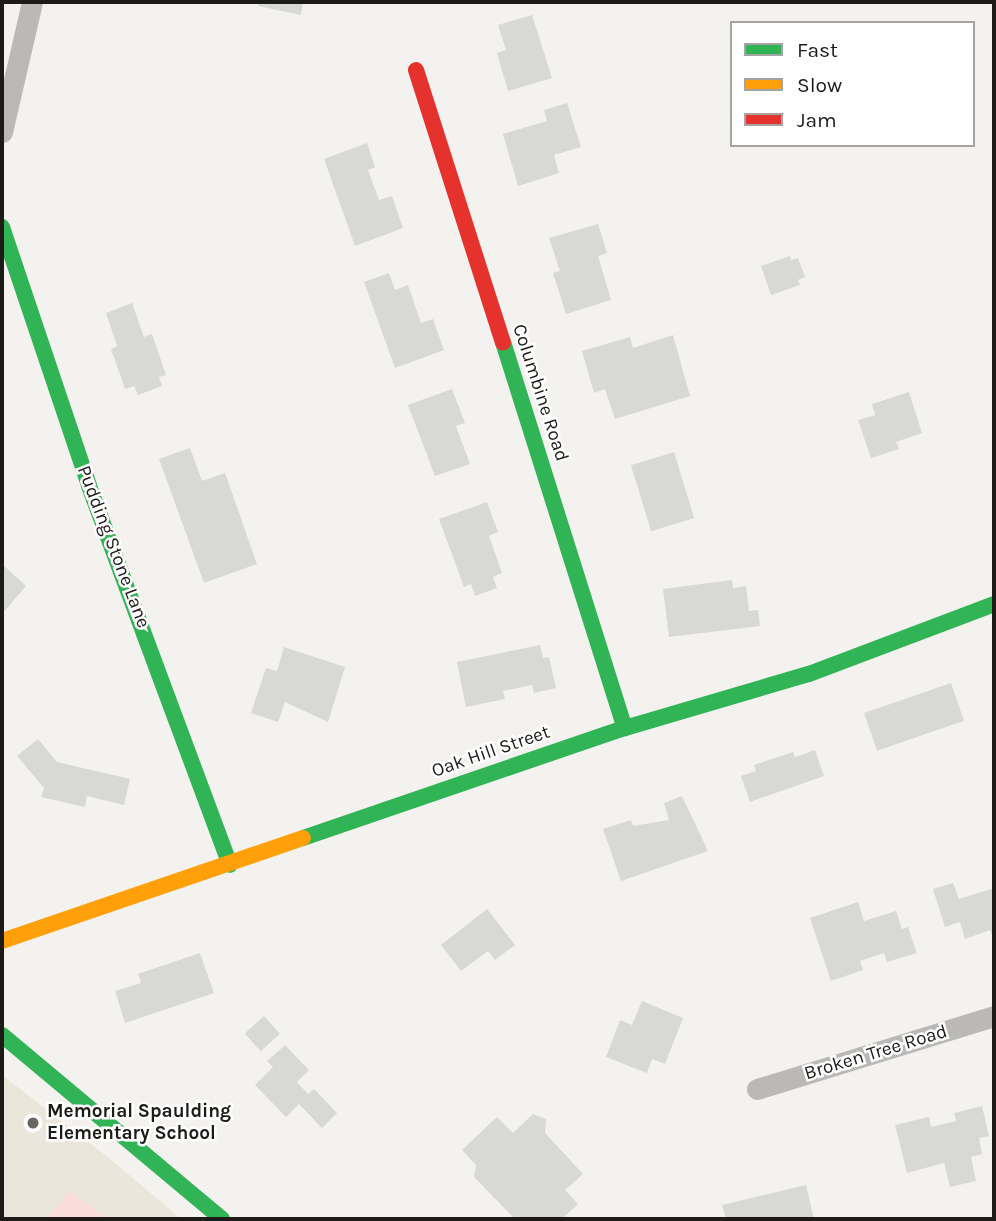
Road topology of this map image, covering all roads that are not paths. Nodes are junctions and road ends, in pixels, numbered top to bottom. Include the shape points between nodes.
1 (32, 2) edge
2 (416, 70) dead end
3 (2, 132) edge
4 (2, 227) edge
5 (994, 604) edge
6 (625, 728) junction
7 (230, 865) junction
8 (2, 941) edge
9 (994, 1016) edge
10 (2, 1035) edge
11 (757, 1089) dead end
12 (222, 1219) edge

1 - 3 street
2 - 6 street, Columbine Road
4 - 7 street, Pudding Stone Lane via 89,486
5 - 6 street, Oak Hill Street via 783,682
6 - 7 street, Oak Hill Street
7 - 8 street, Oak Hill Street
9 - 11 street, Broken Tree Road
10 - 12 street

